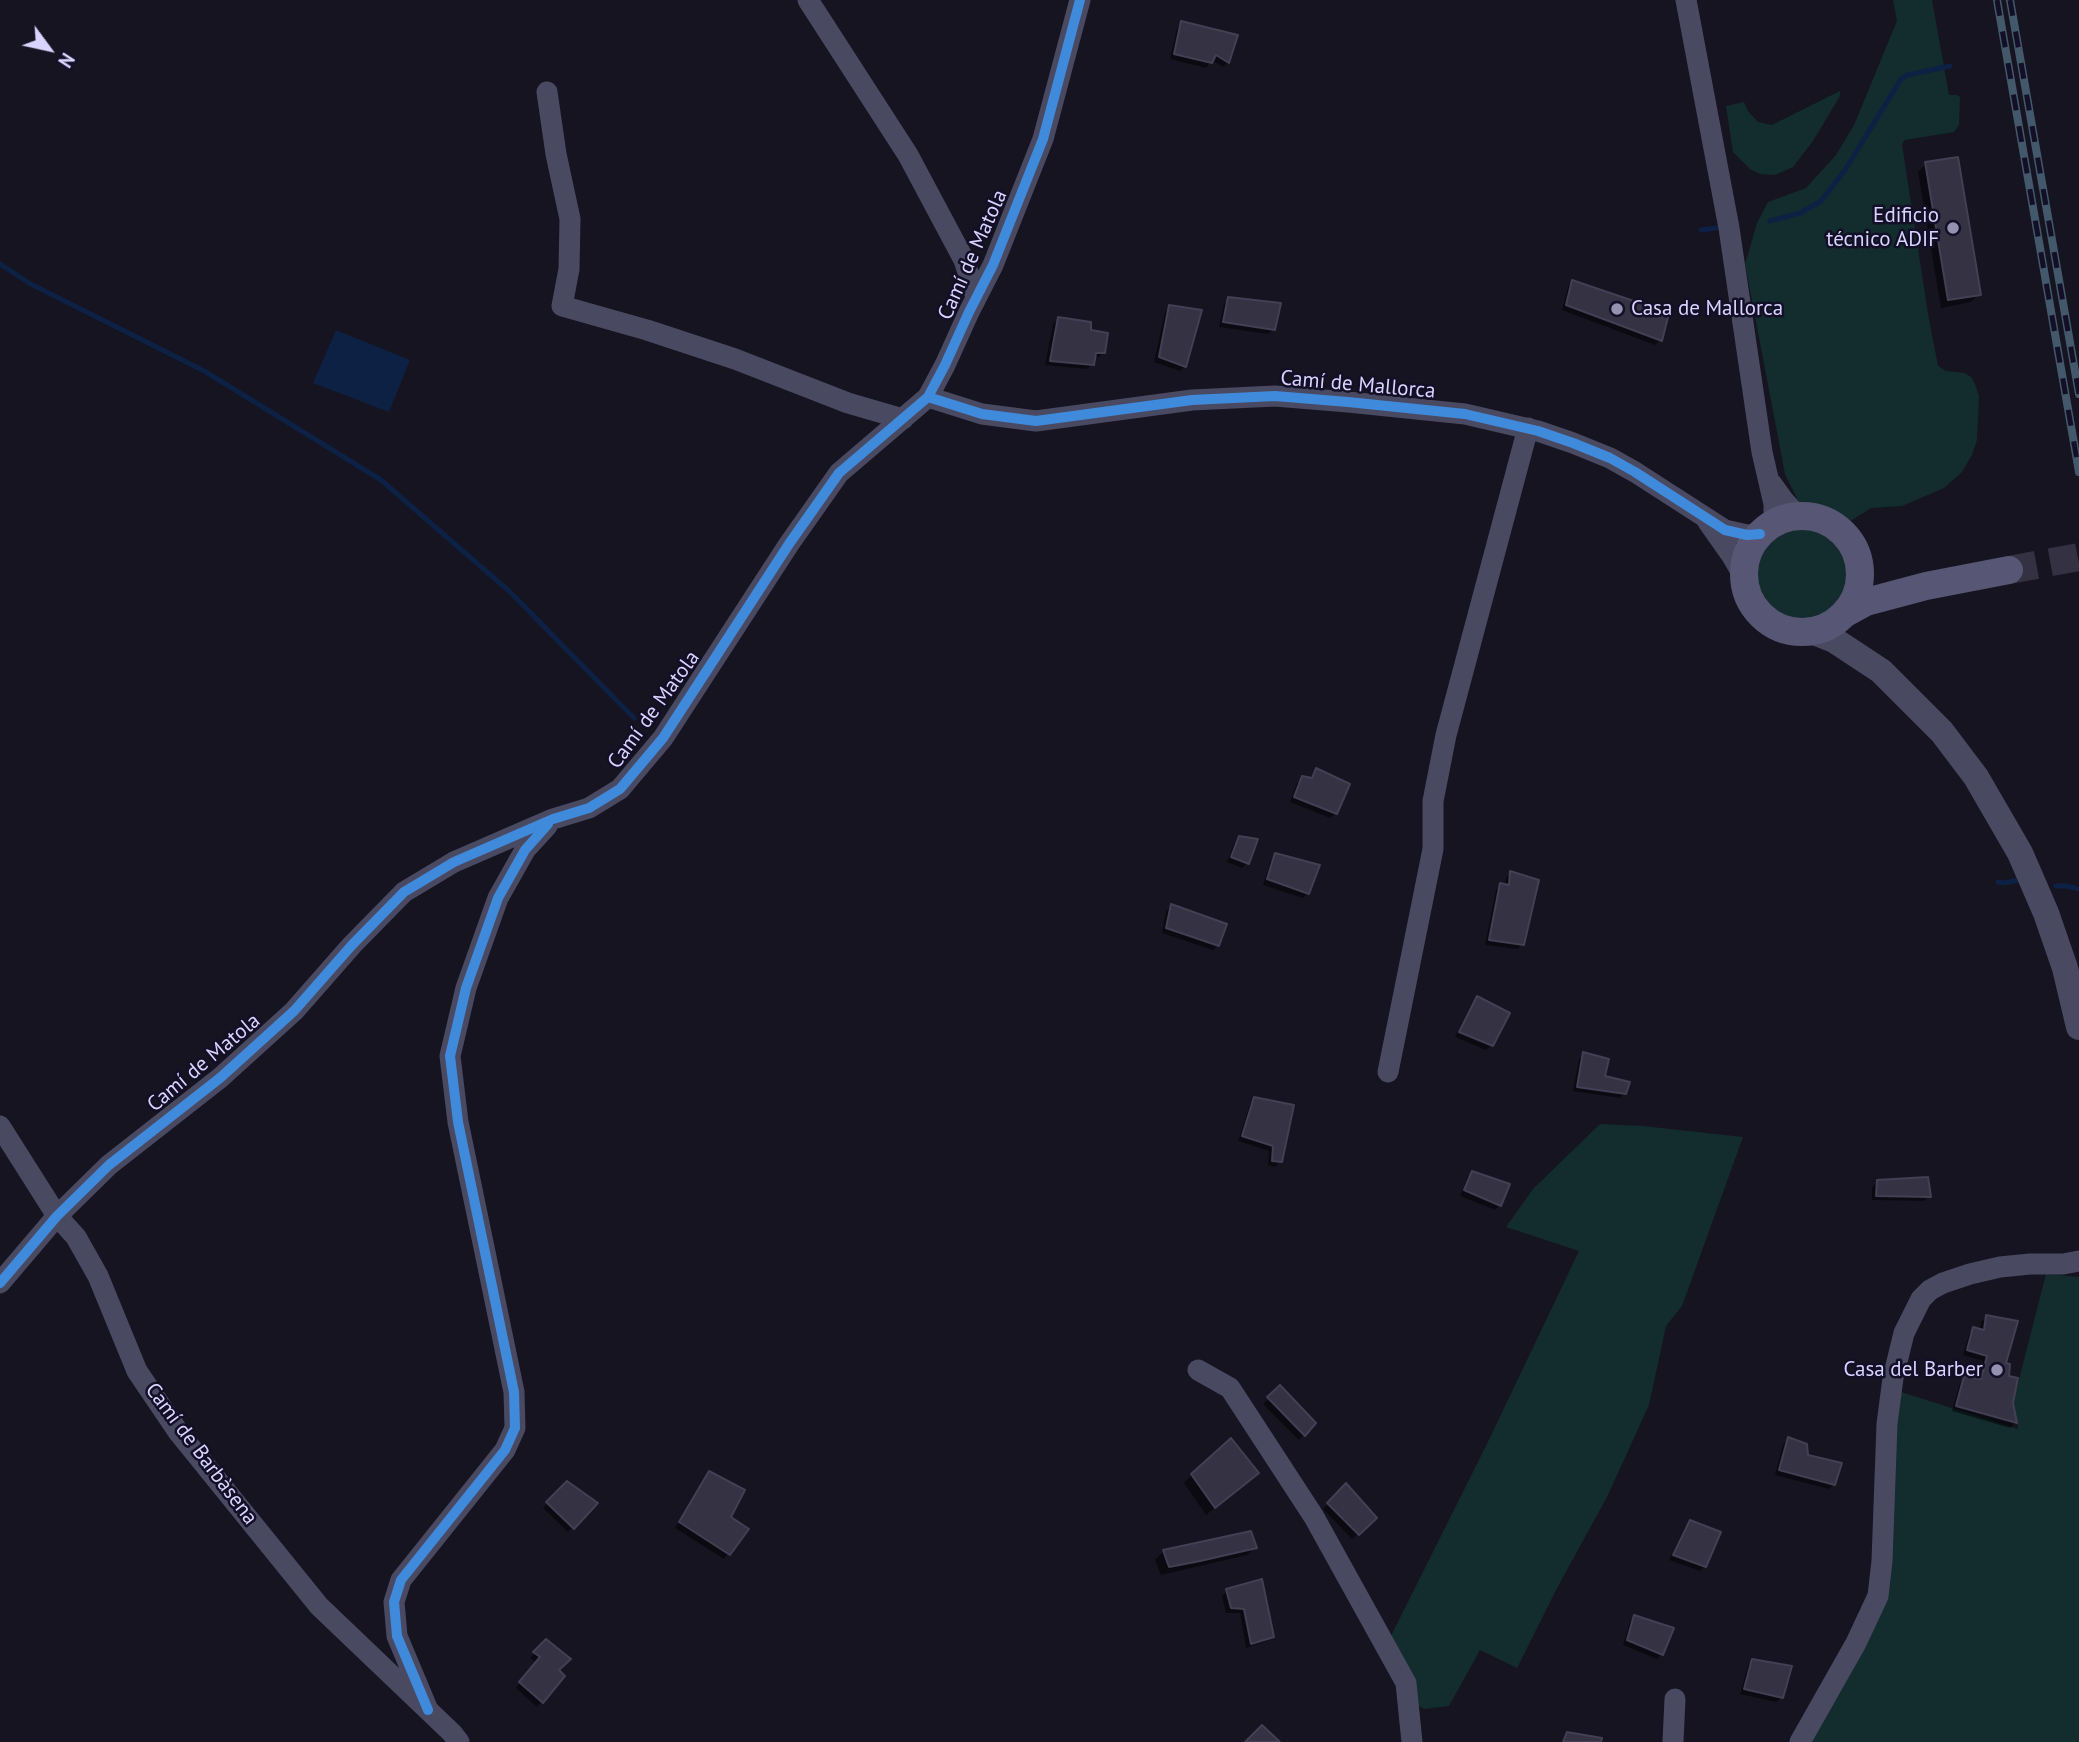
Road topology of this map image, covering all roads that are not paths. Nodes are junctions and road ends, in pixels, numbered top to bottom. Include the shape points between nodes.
1 (808, 0) edge
2 (1080, 0) edge
3 (1686, 0) edge
4 (547, 92) dead end
5 (976, 297) junction
6 (928, 397) junction
7 (904, 419) junction
8 (1528, 428) junction
9 (1705, 517) junction
10 (1777, 525) junction
11 (2009, 570) tunnel mouth
12 (1860, 572) junction
13 (1743, 575) junction
14 (1926, 586) junction
15 (1844, 614) junction
16 (1811, 631) junction
17 (553, 819) junction
18 (2079, 993) edge
19 (2079, 1027) edge
20 (1388, 1072) dead end
21 (0, 1126) edge
22 (57, 1216) junction
23 (2074, 1264) edge
24 (0, 1282) edge
25 (1198, 1370) dead end
26 (1675, 1699) dead end
27 (428, 1710) junction
28 (459, 1742) edge
29 (1412, 1742) edge
30 (1673, 1742) edge
31 (1800, 1742) edge

1 - 5 street via 908,155 964,260
2 - 5 street, Camí de Matola via 1043,139
3 - 10 street via 1729,228 1766,476 1784,501
4 - 7 street via 570,219 569,269 562,306 647,330
5 - 6 street, Camí de Matola
6 - 7 street, Camí de Matola
6 - 8 street, Camí de Mallorca via 982,414 1037,421 1192,400 1275,396 1465,414
7 - 17 street, Camí de Matola via 839,473 663,738 620,789 589,808
8 - 9 street, Camí de Mallorca via 1610,458
8 - 20 street via 1446,735 1433,802 1433,849
9 - 10 street, Camí de Mallorca via 1735,534
9 - 13 street, Camí de Mallorca
10 - 12 main road via 1814,517 1828,522 1851,543
10 - 13 main road via 1751,546
11 - 14 main road
12 - 14 main road via 1893,587
12 - 15 main road via 1853,601
13 - 16 main road via 1748,598 1761,617 1788,631
14 - 15 main road
15 - 16 main road
15 - 18 street via 1857,633 1933,705 1990,785 2037,873
16 - 19 street via 1834,640 1881,671 1942,732 1976,777 2020,853 2046,913
17 - 22 street, Camí de Matola via 454,862 404,892 294,1011 220,1078 109,1165
17 - 27 street via 525,850 498,898 466,988 450,1056 458,1122 514,1392 515,1428 505,1450 401,1580 394,1602 397,1636
21 - 22 street, Camí de Barbàsena
22 - 24 street, Camí de Matola
22 - 27 street, Camí de Barbàsena via 76,1237 137,1371 179,1433 319,1606
23 - 31 street via 2000,1267 1943,1283 1921,1299 1904,1333 1893,1378 1878,1595
25 - 29 street via 1230,1388 1314,1517 1406,1683
26 - 30 street
27 - 28 street, Camí de Barbàsena

